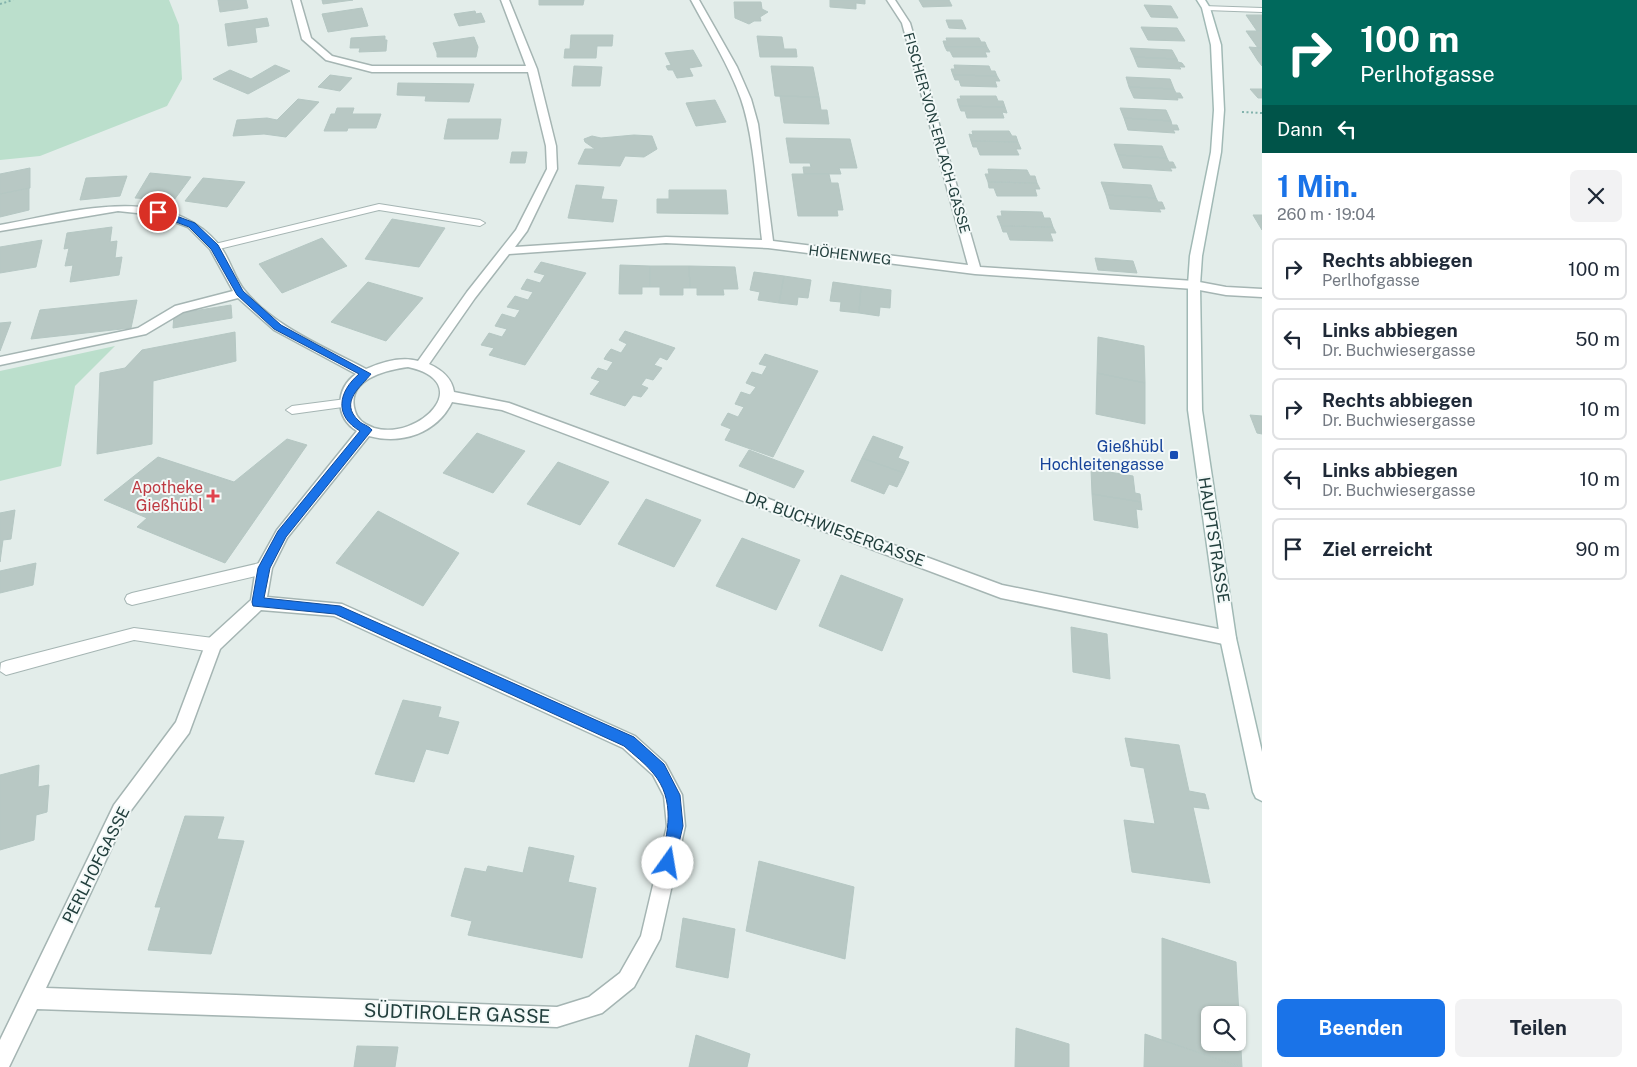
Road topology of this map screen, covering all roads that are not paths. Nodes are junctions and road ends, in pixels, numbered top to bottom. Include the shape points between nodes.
1 (296, 0) edge
2 (505, 0) edge
3 (695, 0) edge
4 (891, 0) edge
5 (1204, 4) edge
6 (1262, 10) edge
7 (532, 69) junction
8 (480, 223) dead end
9 (0, 228) edge
10 (768, 244) junction
11 (215, 247) junction
12 (505, 252) junction
13 (974, 270) junction
14 (1194, 285) junction
15 (240, 293) junction
16 (1262, 293) edge
17 (0, 361) edge
18 (422, 365) junction
19 (366, 374) junction
20 (448, 396) junction
21 (346, 403) junction
22 (292, 410) dead end
23 (366, 430) junction
24 (264, 568) junction
25 (132, 599) dead end
26 (258, 602) junction
27 (1228, 638) junction
28 (213, 645) junction
29 (6, 668) dead end
30 (1262, 792) edge
31 (31, 998) junction
32 (0, 1063) edge

1 - 7 street via 307,39 329,58 372,69
2 - 7 street
3 - 10 street via 746,99 753,124
4 - 13 street, FISCHER-VON-ERLACH-GASSE via 906,22
5 - 6 lane
5 - 14 street, HAUPTSTRASSE via 1216,45 1219,110 1216,152 1196,256
7 - 12 street via 551,146 552,169 520,231
8 - 11 lane via 379,207
9 - 11 street via 118,208 158,212 192,225
10 - 12 street, HÖHENWEG via 666,240
10 - 13 street, HÖHENWEG
11 - 15 street
12 - 18 street
13 - 14 street, HÖHENWEG
14 - 16 street, HÖHENWEG
14 - 27 street, HAUPTSTRASSE via 1195,410
15 - 17 street via 180,309 142,331
15 - 19 street via 278,327
18 - 19 street via 393,364
18 - 20 street via 442,377
19 - 21 street via 349,392
20 - 23 street via 444,409 418,429 400,434
20 - 27 street, DR. BUCHWIESERGASSE via 504,406 1001,591
21 - 22 lane
21 - 23 street via 348,414
23 - 24 street via 282,534
24 - 25 lane
24 - 26 street
26 - 28 street, PERLHOFGASSE
26 - 31 street, SÜDTIROLER GASSE via 336,609 629,742 659,769 673,795 676,826 650,939 627,980 595,1006 557,1017
27 - 30 street, HAUPTSTRASSE
28 - 29 lane via 134,634
28 - 31 street, PERLHOFGASSE via 183,727 120,811
31 - 32 street, PERLHOFGASSE

